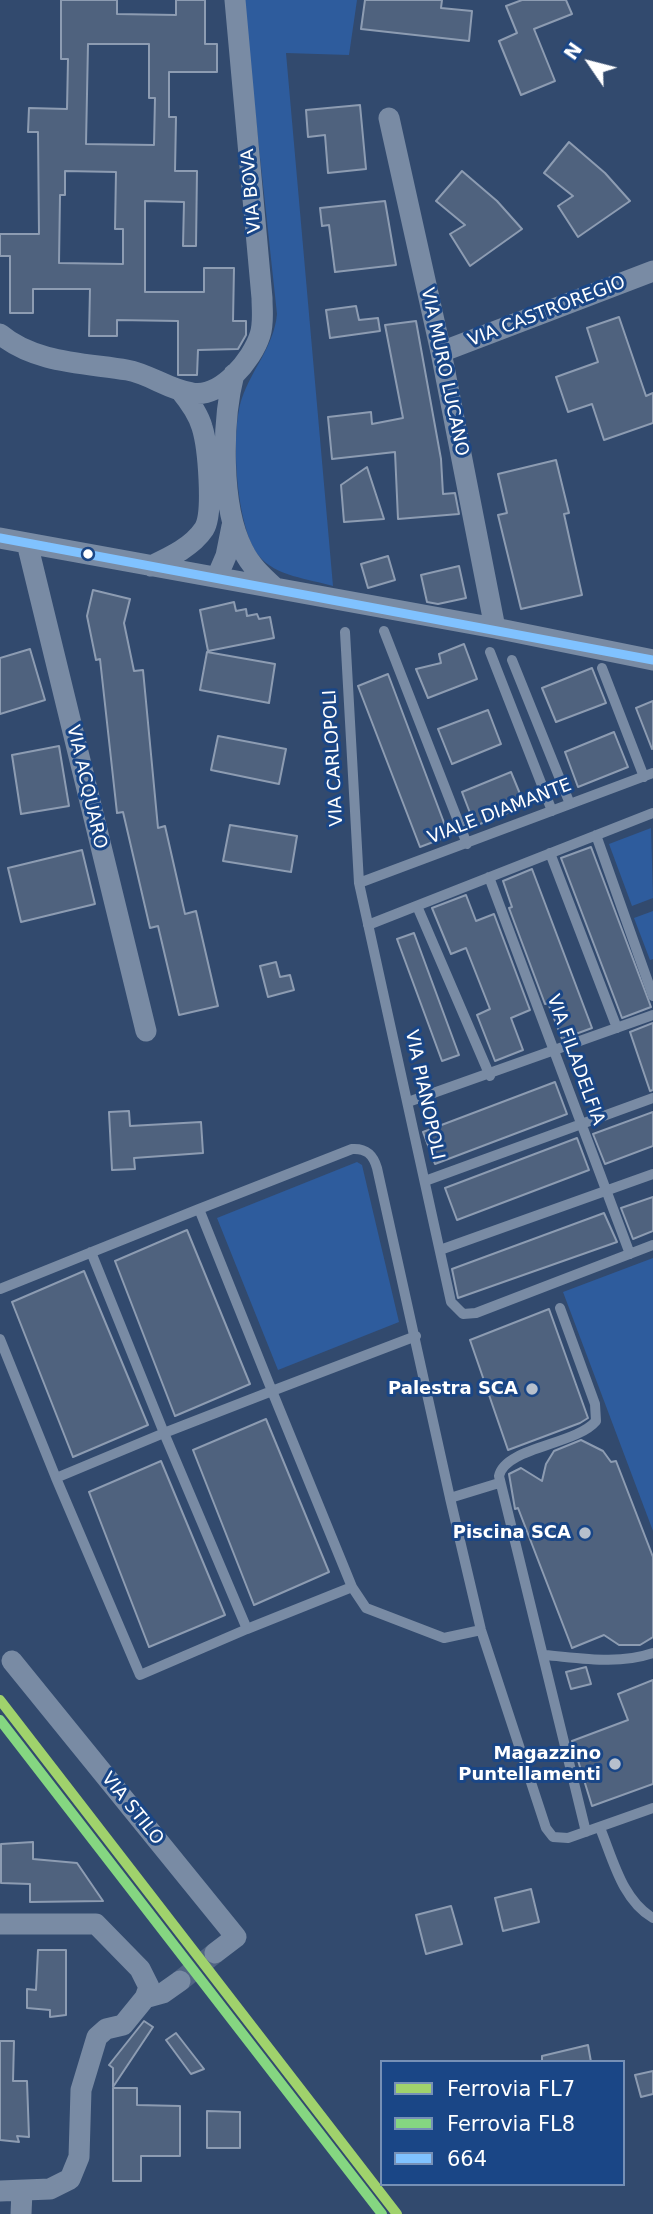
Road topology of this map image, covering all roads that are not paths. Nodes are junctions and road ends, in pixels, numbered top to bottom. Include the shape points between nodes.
1 (235, 0) edge
2 (389, 118) dead end
3 (653, 271) edge
4 (0, 334) edge
5 (441, 352) junction
6 (234, 374) junction
7 (180, 390) junction
8 (232, 521) junction
9 (204, 529) junction
10 (0, 538) edge
11 (27, 543) junction
12 (151, 566) junction
13 (208, 576) junction
14 (274, 587) junction
15 (495, 628) junction
16 (384, 631) dead end
17 (345, 632) dead end
18 (490, 652) dead end
19 (512, 660) dead end
20 (653, 660) edge
21 (602, 668) dead end
22 (517, 674) junction
23 (502, 681) junction
24 (648, 775) edge
25 (570, 804) junction
26 (552, 811) junction
27 (653, 813) edge
28 (596, 835) junction
29 (467, 844) junction
30 (550, 853) junction
31 (489, 877) junction
32 (359, 883) junction
33 (417, 906) junction
34 (368, 925) junction
35 (653, 996) edge
36 (653, 1015) edge
37 (617, 1028) junction
38 (146, 1031) dead end
39 (555, 1050) junction
40 (490, 1076) junction
41 (653, 1098) edge
42 (408, 1102) junction
43 (580, 1126) junction
44 (653, 1174) edge
45 (425, 1181) junction
46 (605, 1192) junction
47 (199, 1209) junction
48 (653, 1245) edge
49 (440, 1250) junction
50 (91, 1252) junction
51 (630, 1254) junction
52 (0, 1289) edge
53 (560, 1308) dead end
54 (416, 1336) junction
55 (0, 1339) edge
56 (272, 1391) junction
57 (164, 1433) junction
58 (56, 1478) junction
59 (499, 1483) junction
60 (450, 1498) junction
61 (352, 1587) junction
62 (247, 1629) junction
63 (481, 1630) junction
64 (653, 1653) edge
65 (545, 1655) junction
66 (12, 1661) dead end
67 (653, 1808) edge
68 (600, 1828) junction
69 (586, 1832) junction
70 (653, 1918) edge
71 (0, 1924) edge
72 (215, 1953) tunnel mouth
73 (180, 1981) tunnel mouth
74 (145, 1998) junction
75 (11, 2191) edge
76 (21, 2214) edge

1 - 6 street, VIA BOVA via 262,323 257,343
2 - 5 street, VIA MURO LUCANO
3 - 5 street, VIA CASTROREGIO
4 - 7 street, VIA BOVA via 30,352 136,372
5 - 15 street, VIA MURO LUCANO
6 - 7 street, VIA BOVA via 211,392
6 - 8 street, VIA BOVA via 225,430
7 - 9 street via 202,427 209,509
8 - 13 street, VIA BOVA via 228,548
8 - 14 street, VIA BOVA via 246,556
9 - 12 street via 181,551
9 - 13 street via 198,555
10 - 11 street
11 - 12 street
11 - 38 street, VIA ACQUARO
12 - 13 street
13 - 14 street
14 - 15 street
15 - 20 street
16 - 29 lane
17 - 32 lane, VIA CARLOPOLI
18 - 23 lane
19 - 22 lane
21 - 24 lane
22 - 23 lane
22 - 25 lane
23 - 26 lane
24 - 25 lane, VIALE DIAMANTE
25 - 26 lane, VIALE DIAMANTE
26 - 29 lane, VIALE DIAMANTE
27 - 28 lane
28 - 30 lane
28 - 35 lane
29 - 32 lane, VIALE DIAMANTE
30 - 31 lane
30 - 37 lane
31 - 33 lane
31 - 39 lane, VIA FILADELFIA
32 - 34 lane, VIA PIANOPOLI
33 - 34 lane
33 - 40 lane
34 - 42 lane, VIA PIANOPOLI
36 - 37 lane
37 - 39 lane
39 - 40 lane
39 - 43 lane, VIA FILADELFIA
40 - 42 lane
41 - 43 lane
42 - 45 lane, VIA PIANOPOLI
43 - 45 lane
43 - 46 lane, VIA FILADELFIA
44 - 46 lane
45 - 49 lane, VIA PIANOPOLI
46 - 49 lane
46 - 51 lane, VIA FILADELFIA
47 - 50 lane
47 - 54 lane via 336,1154 363,1149 377,1168
47 - 56 lane
48 - 51 lane
49 - 51 lane, VIA PIANOPOLI via 450,1297 460,1312 477,1313
50 - 52 lane
50 - 57 lane
53 - 59 lane via 596,1404 596,1421 582,1433 507,1461 500,1470
54 - 56 lane
54 - 60 lane
55 - 58 lane
56 - 57 lane
56 - 61 lane
57 - 58 lane
57 - 62 lane
58 - 62 lane via 140,1675
59 - 60 lane
59 - 65 lane
60 - 63 lane
61 - 62 lane
61 - 63 lane via 366,1608 444,1638
63 - 69 lane via 546,1828 558,1838
64 - 65 lane via 599,1660
65 - 69 lane
66 - 72 street, VIA STILO via 236,1937
67 - 68 lane
68 - 69 lane
68 - 70 lane via 626,1891
71 - 74 street via 96,1924 143,1974 149,1987
73 - 74 street
74 - 75 street via 123,2025 97,2037 81,2090 79,2157 70,2179 56,2188
75 - 76 street

